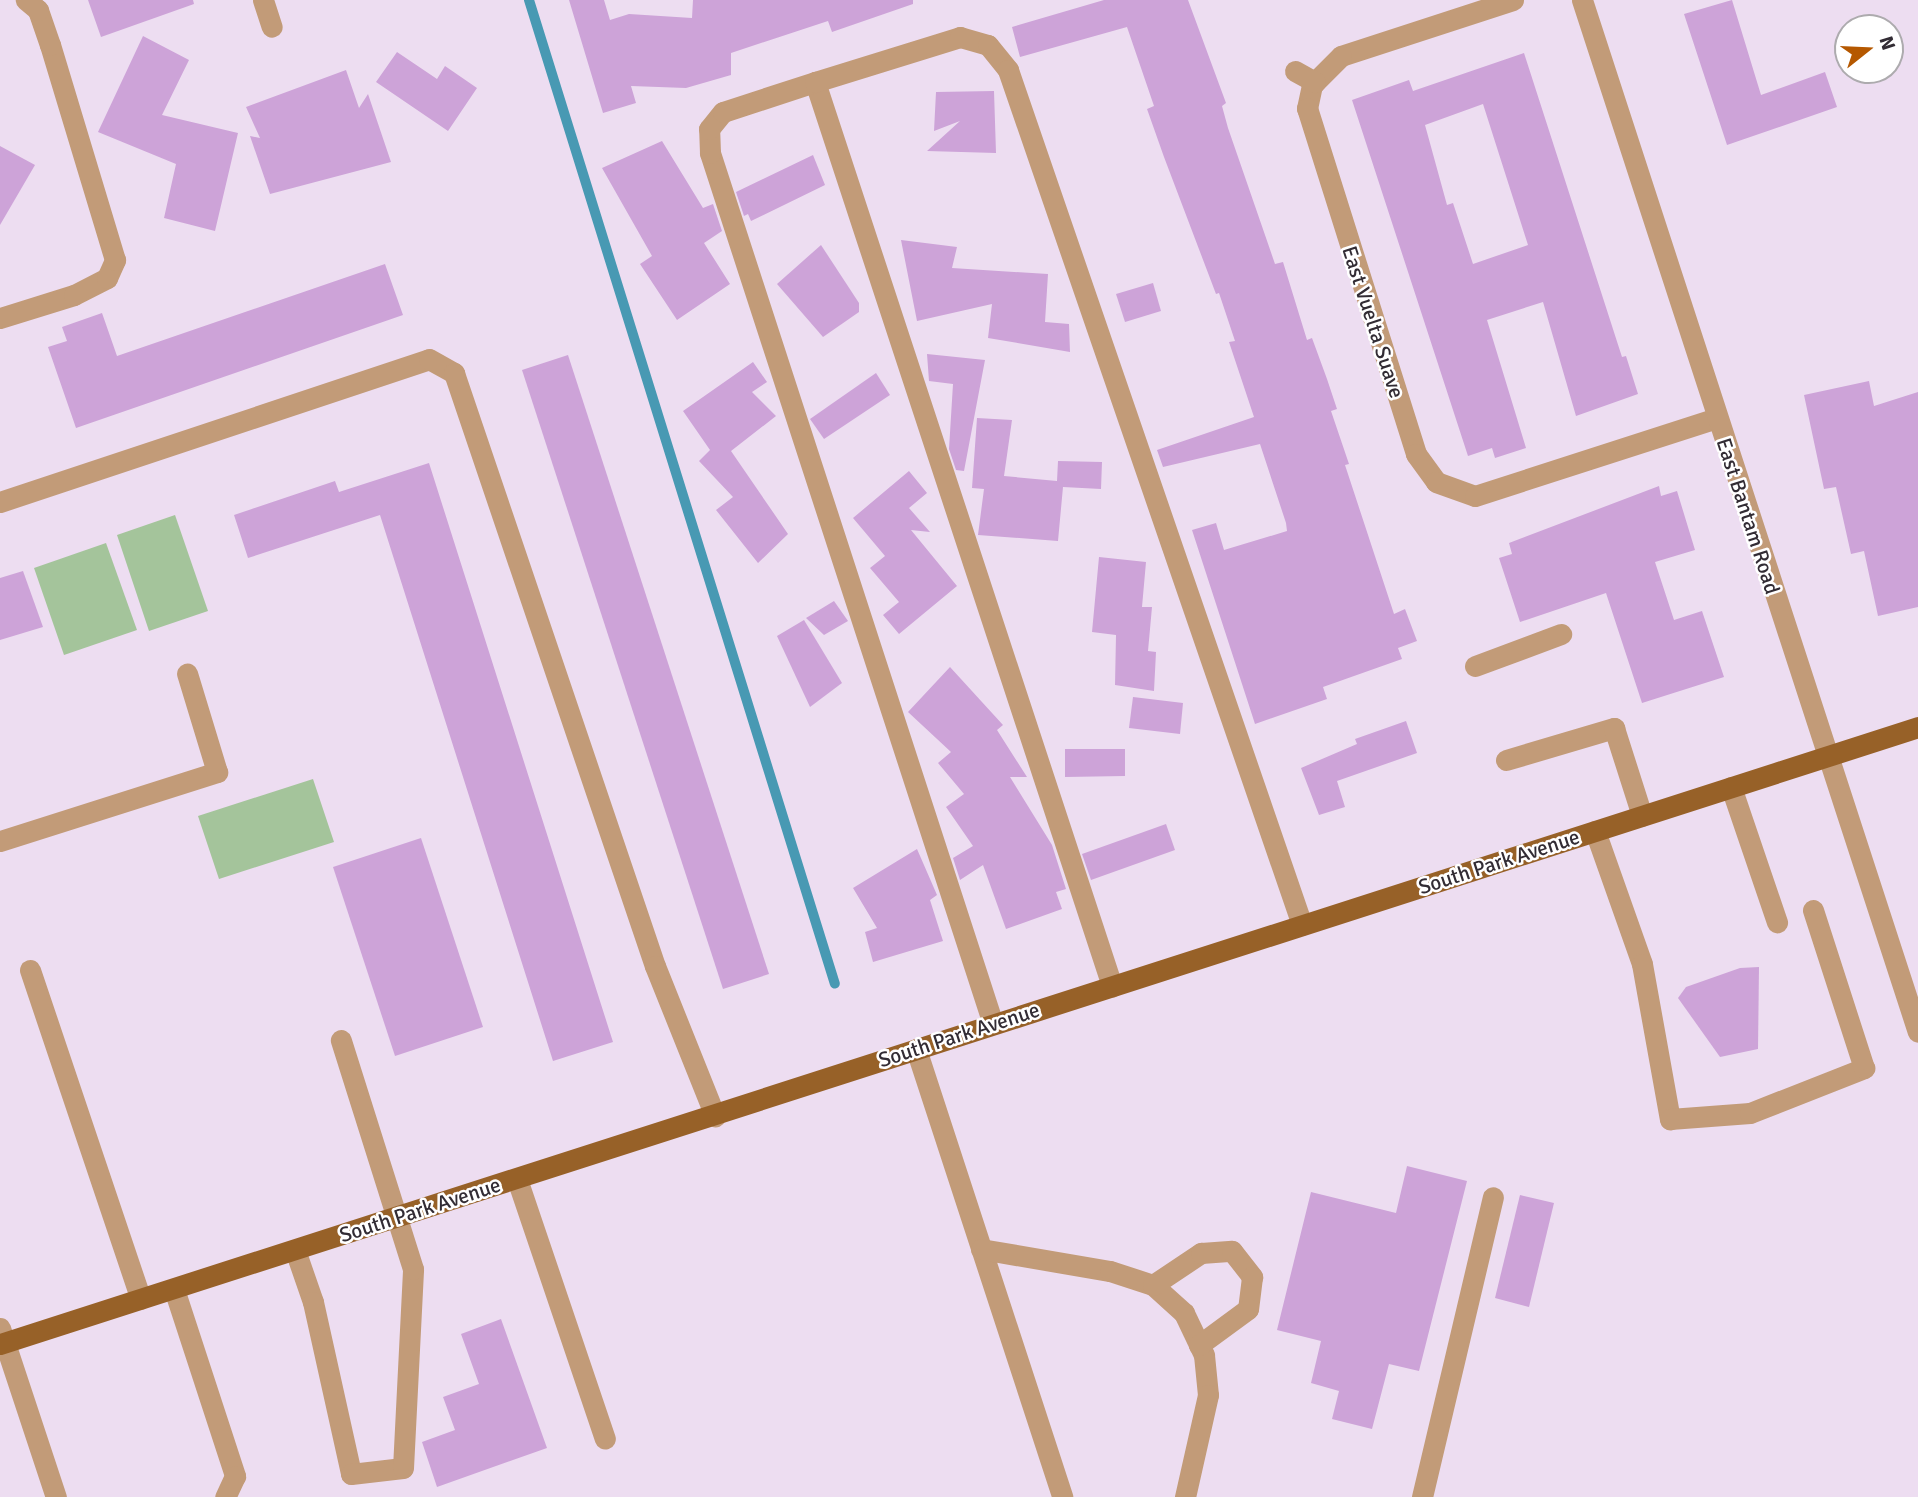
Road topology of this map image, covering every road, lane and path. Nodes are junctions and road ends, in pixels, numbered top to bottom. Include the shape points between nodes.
1 (26, 0) edge
2 (263, 0) edge
3 (1513, 0) edge
4 (1582, 0) edge
5 (272, 27) dead end
6 (1295, 71) dead end
7 (815, 82) junction
8 (1315, 82) junction
9 (0, 317) edge
10 (1717, 418) junction
11 (0, 502) edge
12 (1561, 634) dead end
13 (1475, 666) dead end
14 (187, 673) dead end
15 (1918, 727) edge
16 (1826, 757) junction
17 (1506, 760) dead end
18 (1731, 787) junction
19 (1642, 816) junction
20 (1595, 831) junction
21 (0, 841) edge
22 (1813, 909) dead end
23 (1777, 922) dead end
24 (1302, 925) junction
25 (30, 970) dead end
26 (1112, 986) junction
27 (993, 1024) junction
28 (1918, 1031) edge
29 (341, 1040) dead end
30 (916, 1049) junction
31 (715, 1116) junction
32 (517, 1179) junction
33 (1493, 1197) dead end
34 (398, 1217) junction
35 (981, 1249) junction
36 (295, 1250) junction
37 (1153, 1285) junction
38 (174, 1289) junction
39 (141, 1299) junction
40 (2, 1338) edge
41 (1199, 1345) junction
42 (605, 1439) dead end
43 (56, 1497) edge
44 (225, 1497) edge
45 (1062, 1497) edge
46 (1185, 1497) edge
47 (1422, 1497) edge

1 - 9 street via 38,10 115,260 107,278 74,295
2 - 5 street
3 - 8 street via 1349,52
4 - 10 street, East Bantam Road
6 - 8 street
7 - 24 street via 960,37 988,45 1008,70
7 - 26 street
7 - 27 street via 723,112 709,129 710,153
8 - 10 street, East Vuelta Suave via 1307,108 1316,147 1416,454 1440,496 1490,493
10 - 16 street, East Bantam Road
11 - 31 street via 429,359 454,373 655,966
12 - 13 street
14 - 21 street via 217,772
15 - 16 main road, South Park Avenue
16 - 18 main road, South Park Avenue
16 - 28 street, East Bantam Road
17 - 19 street via 1614,728
18 - 19 main road, South Park Avenue
18 - 23 street
19 - 20 main road, South Park Avenue
20 - 22 street via 1642,964 1670,1119 1750,1113 1864,1068
20 - 24 main road, South Park Avenue
24 - 26 main road, South Park Avenue
25 - 39 street
26 - 27 main road, South Park Avenue
27 - 30 main road, South Park Avenue
29 - 34 street
30 - 31 main road, South Park Avenue
30 - 35 street
31 - 32 main road, South Park Avenue
32 - 34 main road, South Park Avenue
32 - 42 street
33 - 47 street
34 - 36 main road, South Park Avenue
34 - 36 street via 413,1269 404,1468 351,1474 313,1301
35 - 37 street via 1110,1271
35 - 45 street
36 - 38 main road, South Park Avenue
37 - 41 street via 1184,1313
37 - 41 street via 1201,1253 1232,1251 1252,1277 1248,1309
38 - 39 main road, South Park Avenue
38 - 44 street via 234,1476
39 - 40 main road, South Park Avenue
40 - 43 street
41 - 46 street via 1208,1395

